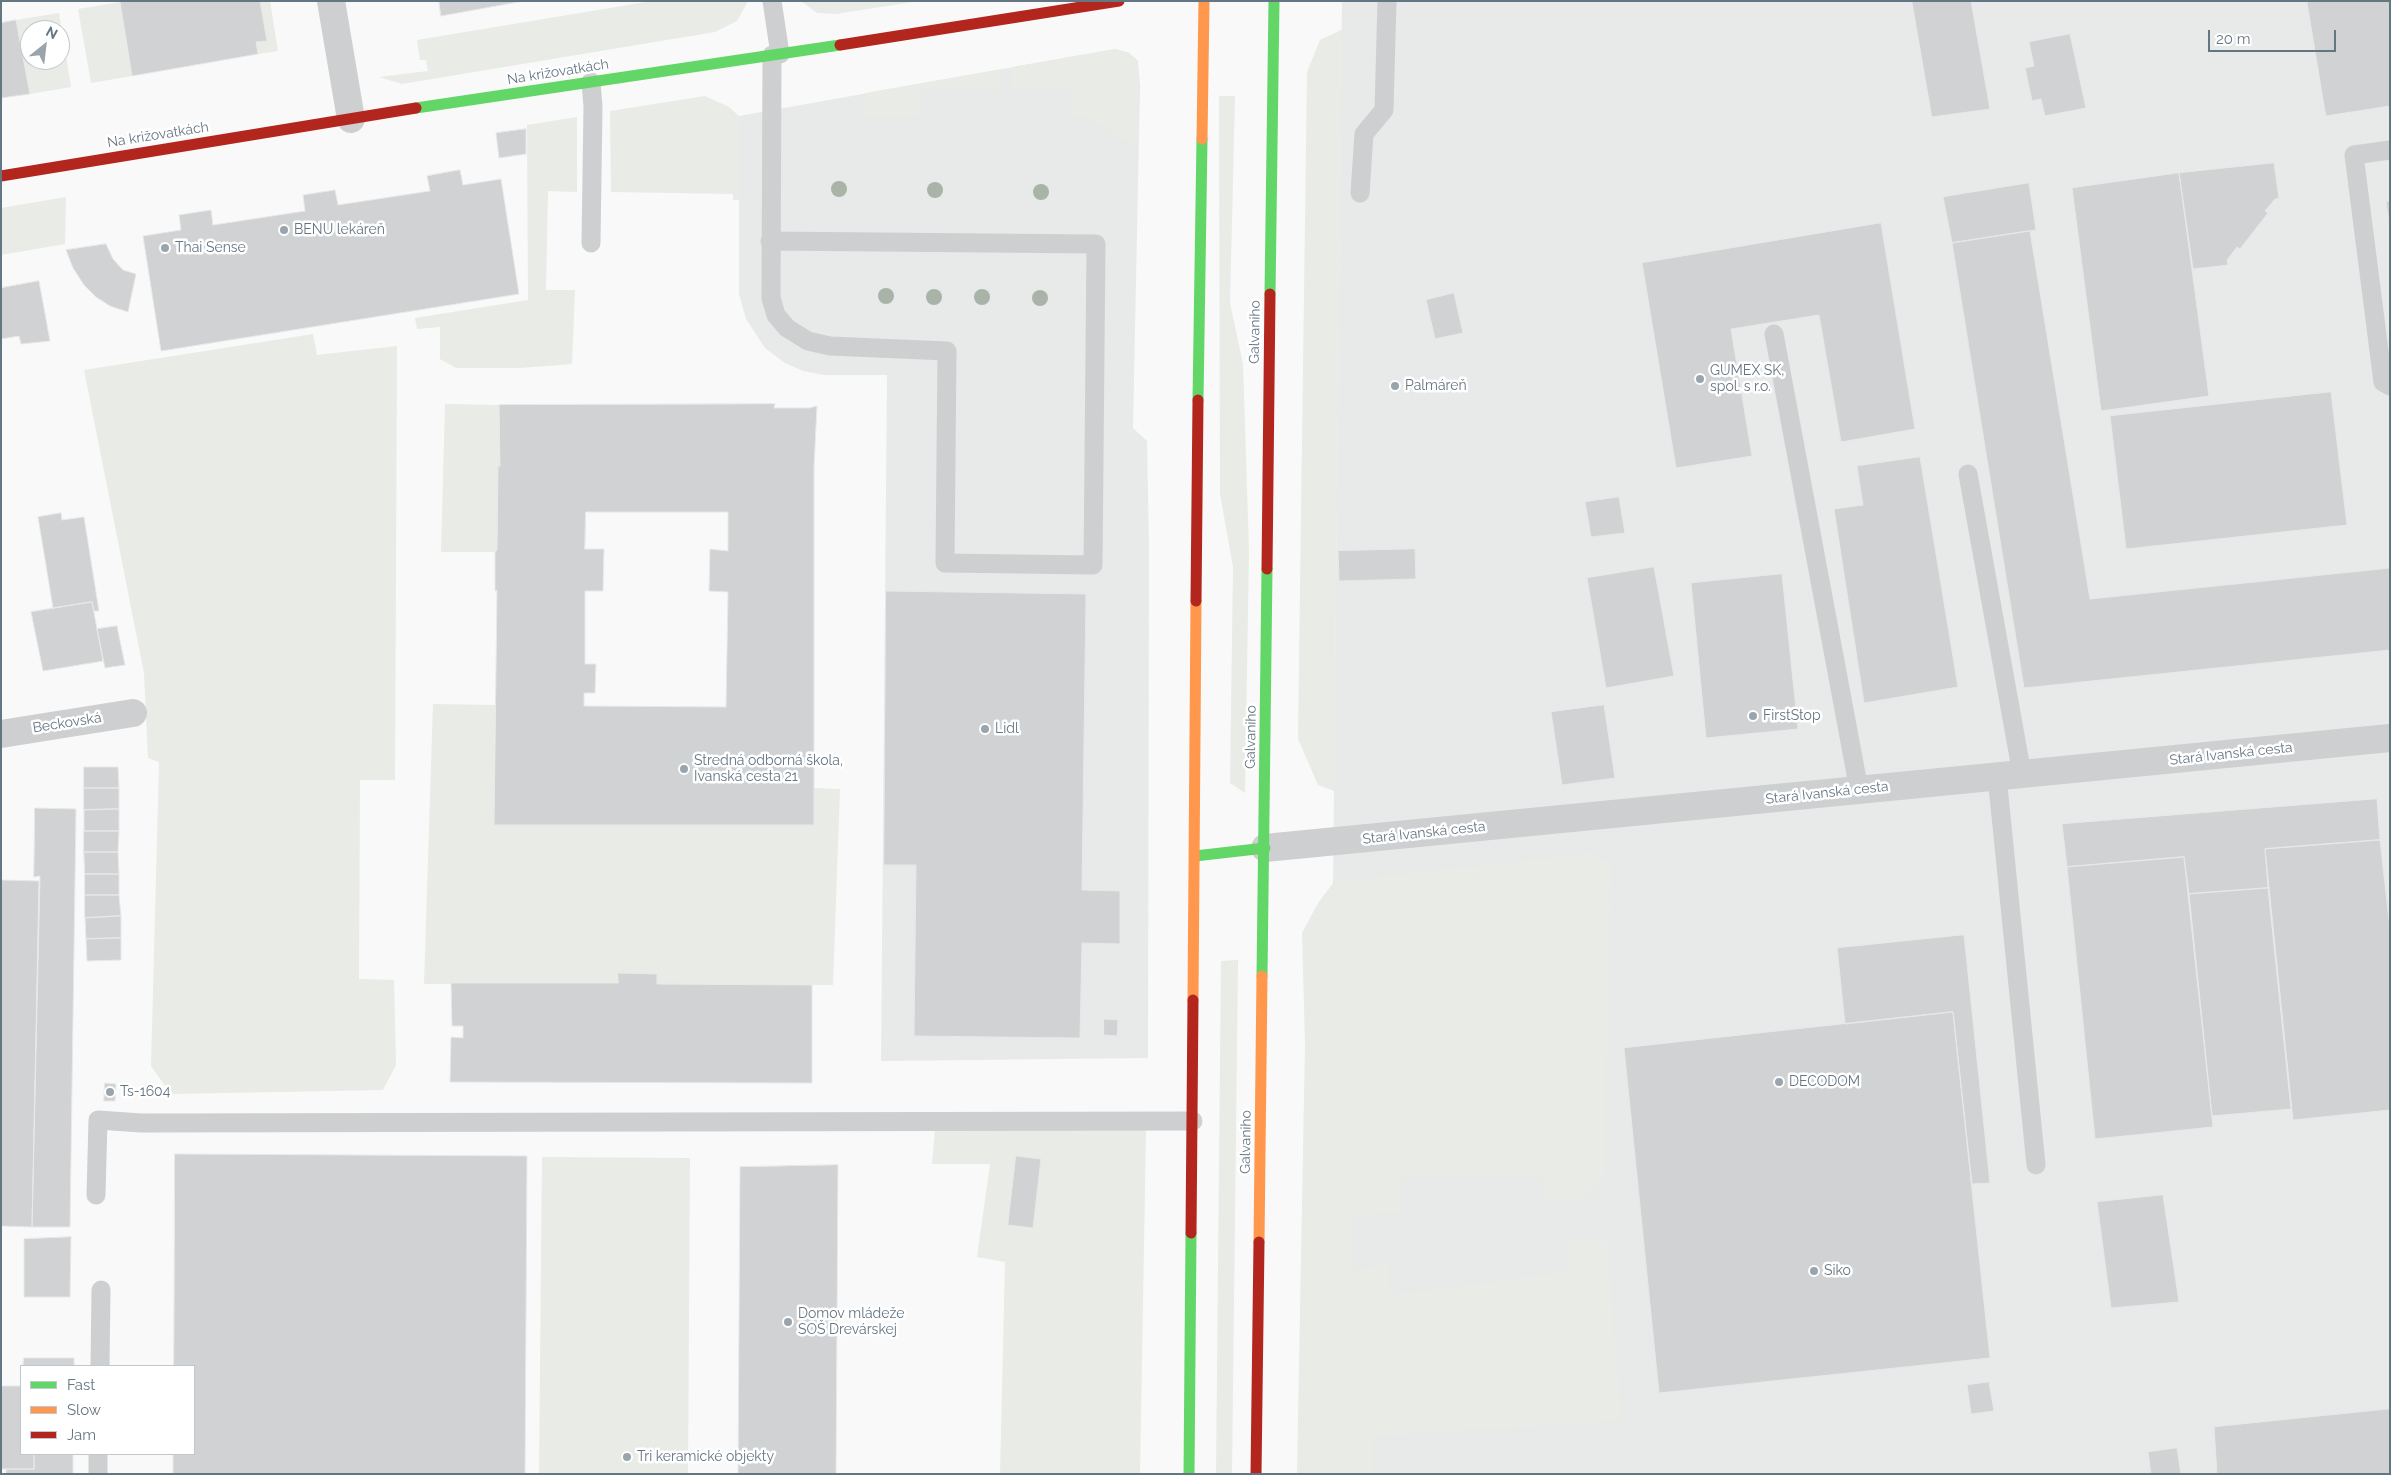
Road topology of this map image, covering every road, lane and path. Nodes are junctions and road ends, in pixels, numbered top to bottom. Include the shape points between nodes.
1 (331, 1) edge
2 (772, 1) edge
3 (1119, 1) edge
4 (1204, 1) edge
5 (1274, 1) edge
6 (1387, 1) edge
7 (776, 55) junction
8 (591, 82) junction
9 (350, 119) junction
10 (2390, 150) edge
11 (1, 176) edge
12 (1360, 193) dead end
13 (770, 241) junction
14 (591, 242) dead end
15 (1774, 334) dead end
16 (2390, 386) edge
17 (1968, 474) dead end
18 (133, 713) dead end
19 (1, 734) edge
20 (2390, 738) edge
21 (2010, 775) junction
22 (1859, 790) junction
23 (1265, 848) junction
24 (1195, 856) junction
25 (1193, 1121) junction
26 (2036, 1165) dead end
27 (96, 1195) dead end
28 (102, 1290) dead end
29 (100, 1365) edge
30 (98, 1455) edge
31 (98, 1474) edge
32 (1189, 1474) edge
33 (1256, 1474) edge

1 - 9 street
2 - 7 lane
3 - 7 main road, Na križovatkách
4 - 24 main road
5 - 23 main road, Galvaniho
6 - 12 lane via 1384,110 1364,134
7 - 8 main road, Na križovatkách
7 - 13 lane
8 - 9 main road, Na križovatkách
8 - 14 lane
9 - 11 main road, Na križovatkách
10 - 16 lane via 2354,155 2383,382
13 - 13 lane via 1096,244 1093,565 945,563 947,351 830,346 808,341 788,328 776,315 771,298
15 - 22 lane
17 - 21 lane
18 - 19 street, Beckovská
20 - 21 street, Stará Ivanská cesta
21 - 22 street, Stará Ivanská cesta
21 - 26 lane
22 - 23 street, Stará Ivanská cesta
23 - 24 main road
23 - 33 main road, Galvaniho
24 - 25 main road
25 - 27 lane via 141,1123 98,1120
25 - 32 main road
28 - 29 lane
30 - 31 lane

